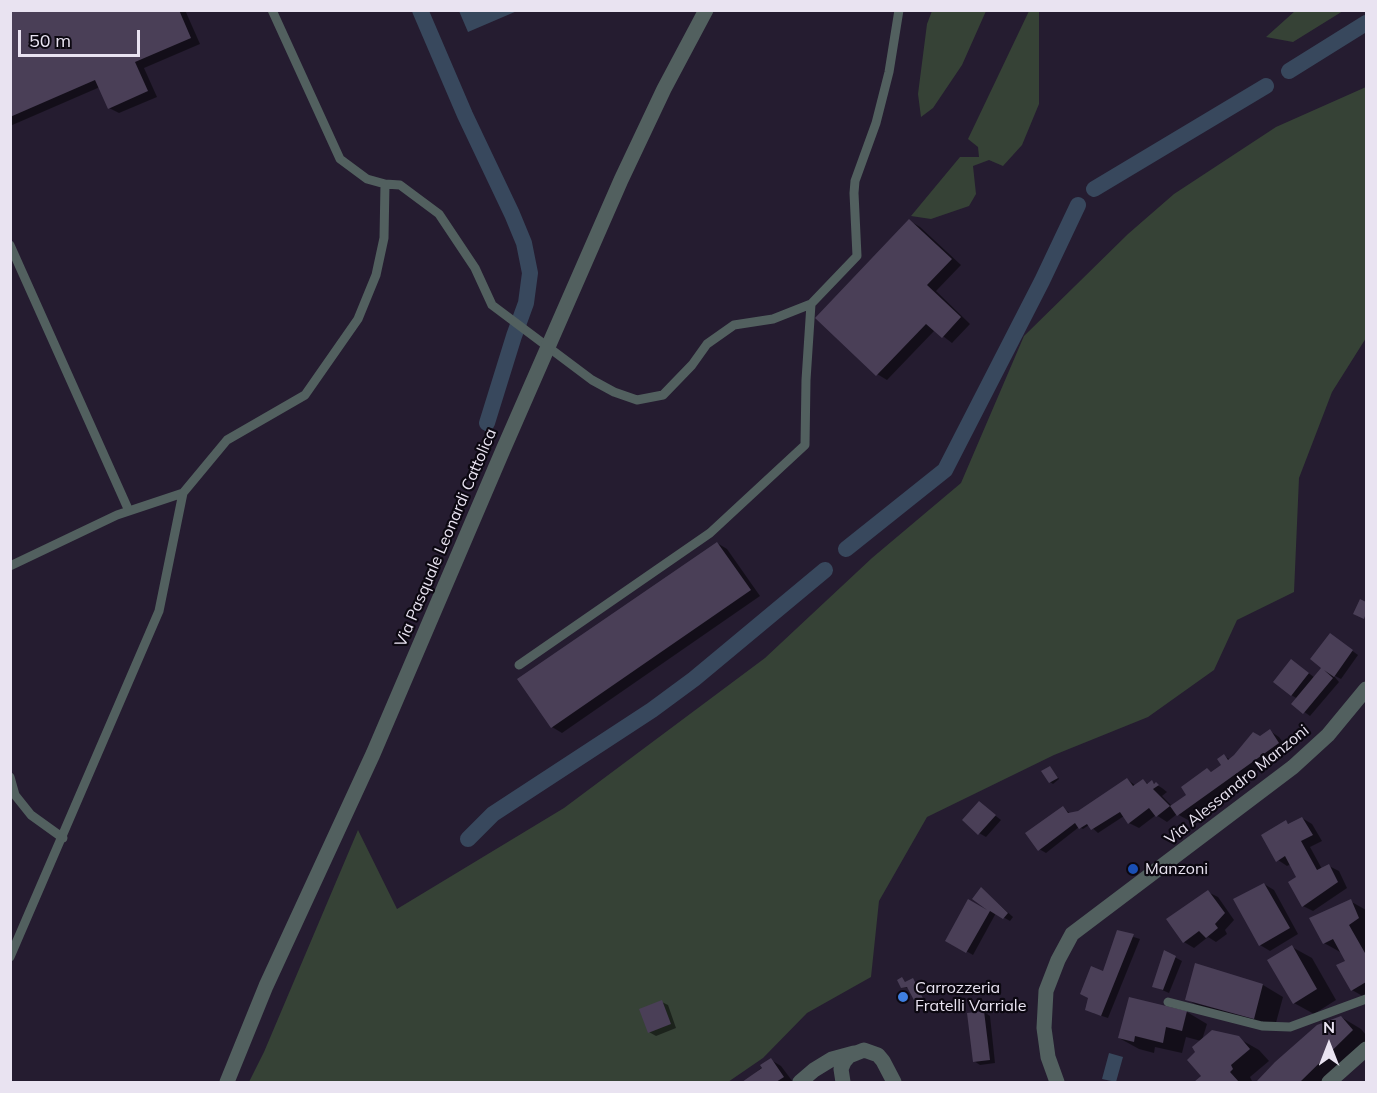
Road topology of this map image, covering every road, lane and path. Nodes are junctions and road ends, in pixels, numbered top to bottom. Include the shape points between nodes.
1 (272, 10) edge
2 (706, 10) edge
3 (899, 10) edge
4 (385, 184) junction
5 (10, 244) edge
6 (811, 304) junction
7 (183, 493) junction
8 (129, 511) junction
9 (10, 566) edge
10 (519, 666) dead end
11 (1366, 689) edge
12 (10, 777) edge
13 (63, 838) junction
14 (10, 957) edge
15 (1366, 999) edge
16 (1168, 1002) dead end
17 (1366, 1049) edge
18 (856, 1052) junction
19 (886, 1075) edge
20 (226, 1083) edge
21 (800, 1083) edge
22 (843, 1083) edge
23 (894, 1083) edge
24 (1058, 1083) edge
25 (1329, 1083) edge

1 - 4 lane via 340,159 367,179
2 - 20 street, Via Pasquale Leonardi Cattolica via 621,180
3 - 6 lane via 876,123 855,181 857,256
4 - 6 lane via 400,185 439,214 475,268 492,305 592,380 637,400 663,395 707,344 734,325 773,319
4 - 7 lane via 384,238 376,275 358,319 305,395 227,440
5 - 8 lane
6 - 10 lane via 805,446 710,533
7 - 8 lane
7 - 13 lane via 159,611
8 - 9 lane
11 - 24 street, Via Alessandro Manzoni via 1328,735 1293,767 1072,934 1046,991 1044,1028 1048,1057
12 - 13 lane via 15,795 31,814
13 - 14 lane
15 - 16 lane via 1290,1026 1262,1026
17 - 25 street
18 - 19 street via 878,1055
18 - 21 street via 831,1059
18 - 22 street via 841,1069
19 - 23 street

